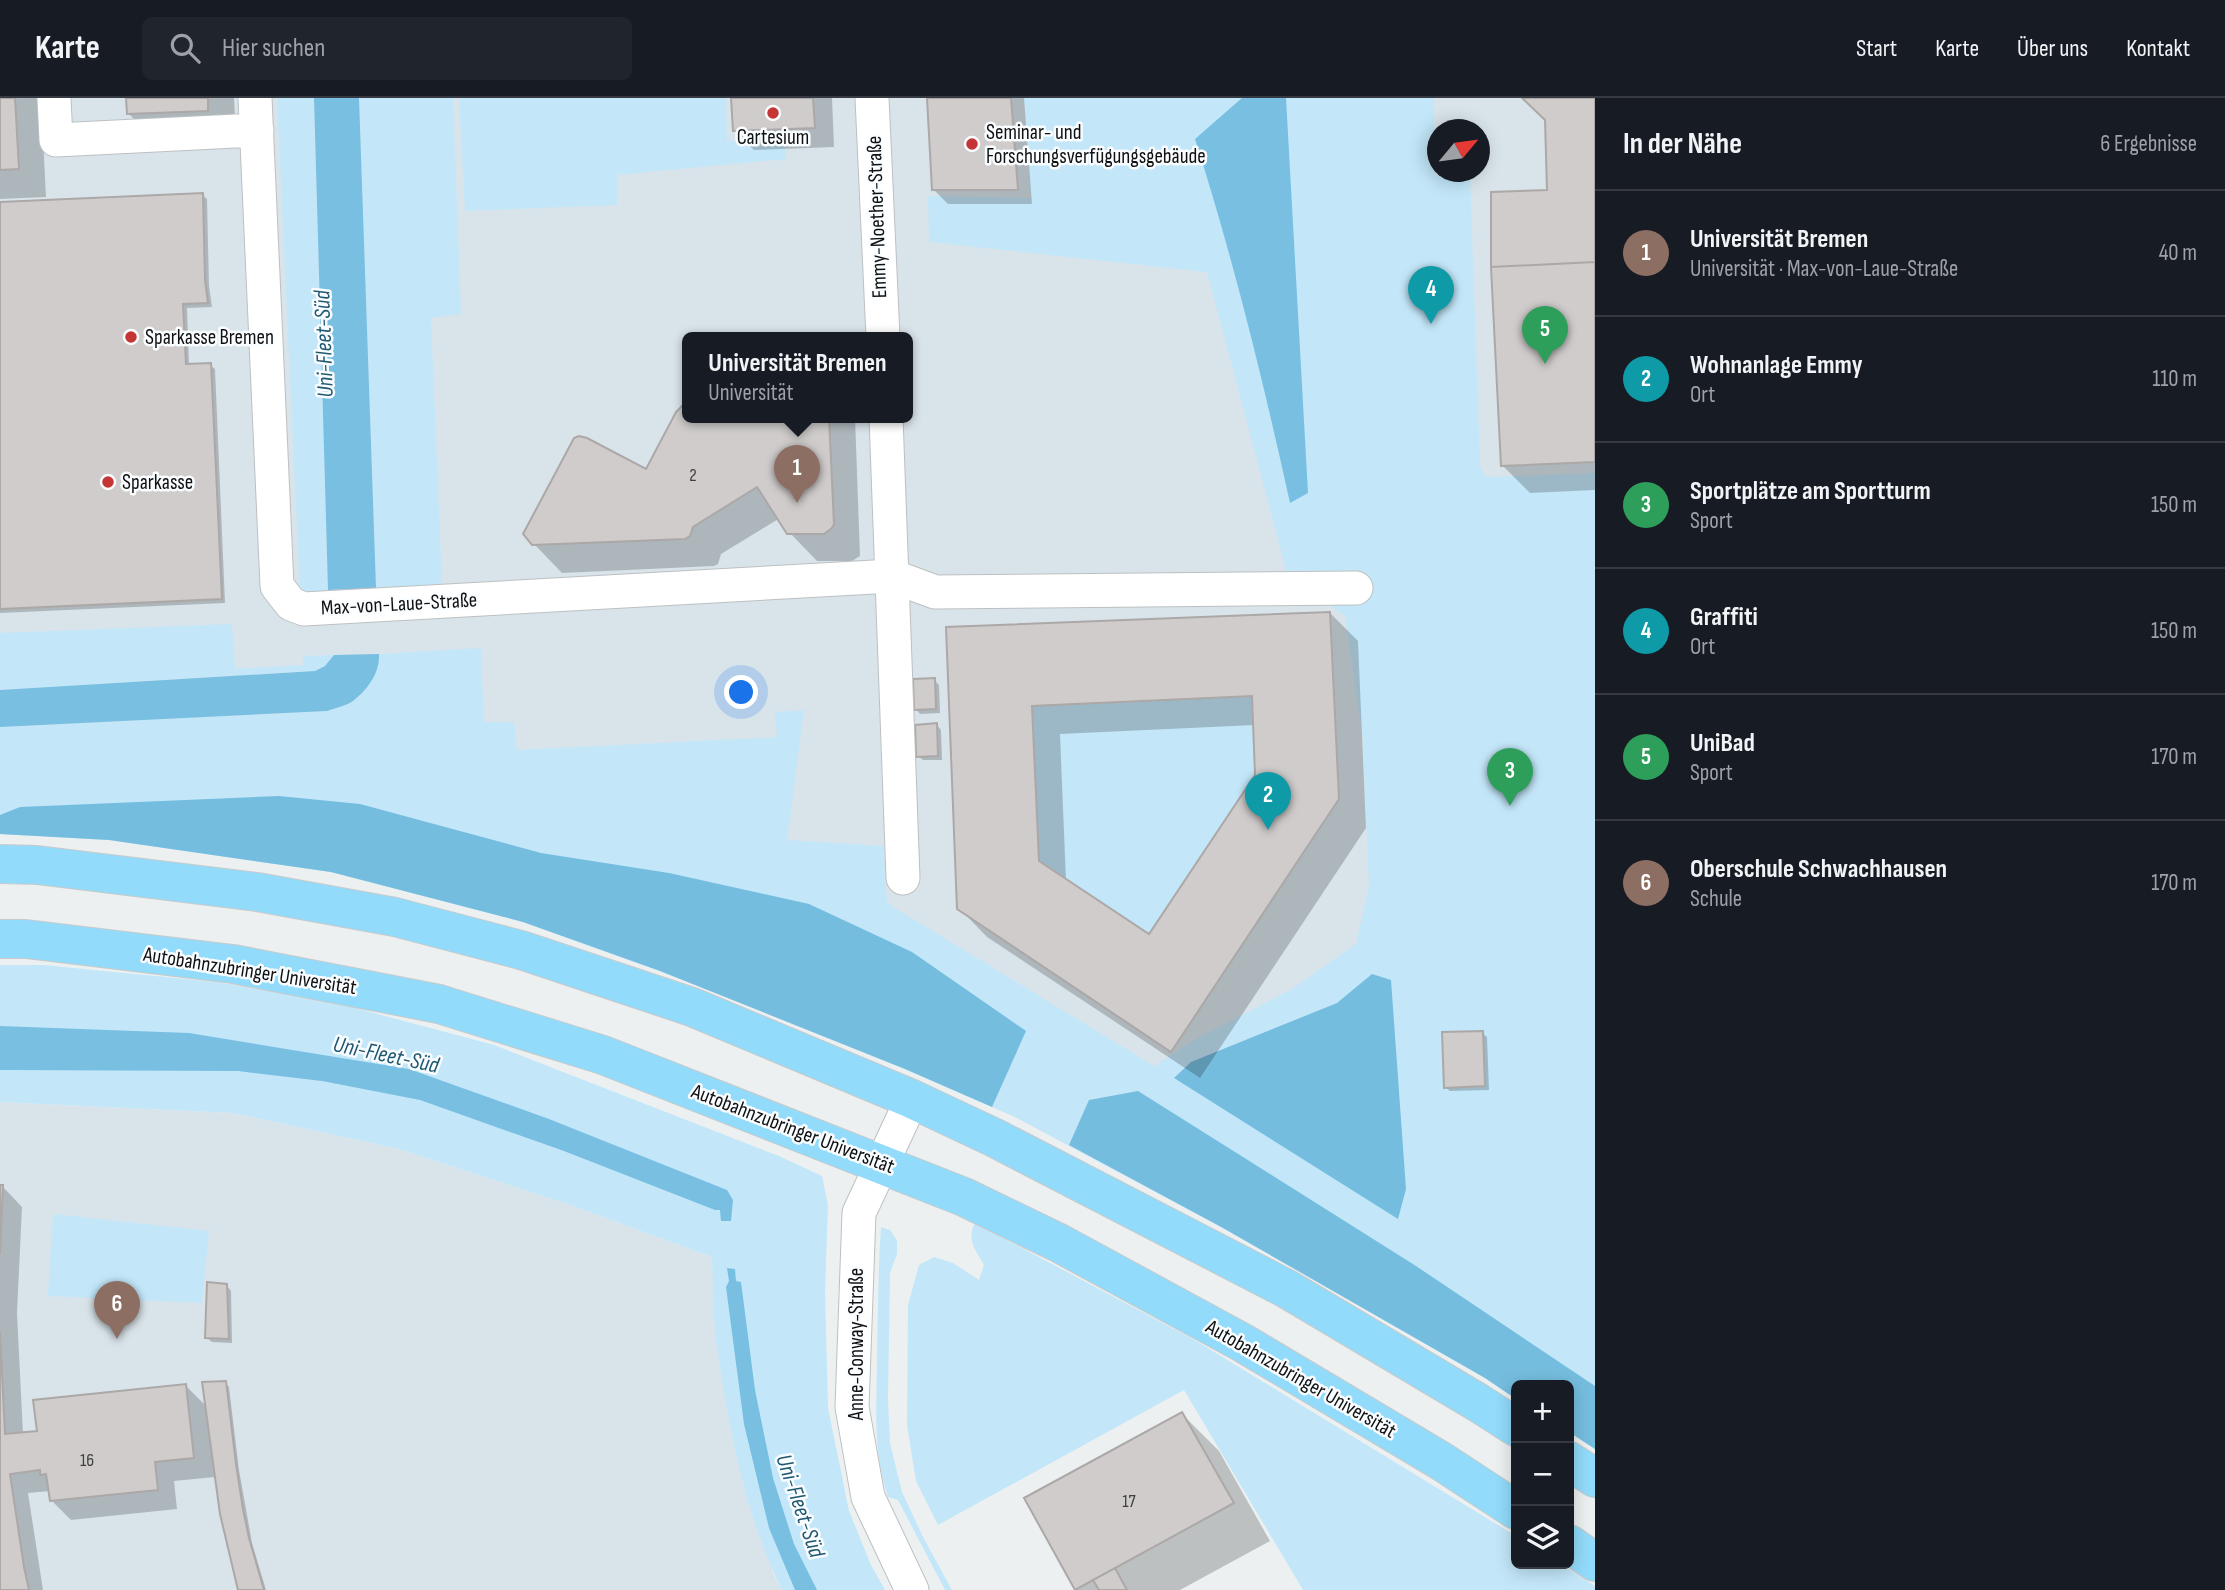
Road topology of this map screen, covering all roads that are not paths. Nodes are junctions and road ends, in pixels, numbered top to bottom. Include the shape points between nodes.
1 (54, 98) edge
2 (872, 98) edge
3 (256, 114) edge
4 (883, 332) edge
5 (886, 423) edge
6 (892, 576) junction
7 (1356, 589) dead end
8 (0, 864) edge
9 (903, 878) dead end
10 (0, 939) edge
11 (912, 1099) junction
12 (882, 1164) junction
13 (1511, 1424) edge
14 (1574, 1464) edge
15 (1595, 1478) edge
16 (1511, 1507) edge
17 (1574, 1547) edge
18 (1595, 1562) edge
19 (912, 1590) edge

1 - 3 street via 56,141
2 - 4 street, Emmy-Noether-Straße
3 - 6 street, Max-von-Laue-Straße via 277,586 291,604 304,609
5 - 6 street
6 - 7 street via 935,592
6 - 9 street
8 - 11 main road via 37,864 257,892 420,924 521,950 692,1007
10 - 12 main road, Autobahnzubringer Universität via 233,964 439,1004 603,1055
11 - 12 street, Anne-Conway-Straße
11 - 13 main road via 1287,1289
12 - 16 main road, Autobahnzubringer Universität via 1059,1243 1243,1343
12 - 19 street, Anne-Conway-Straße via 859,1213 852,1407 868,1497
14 - 15 main road
17 - 18 main road

